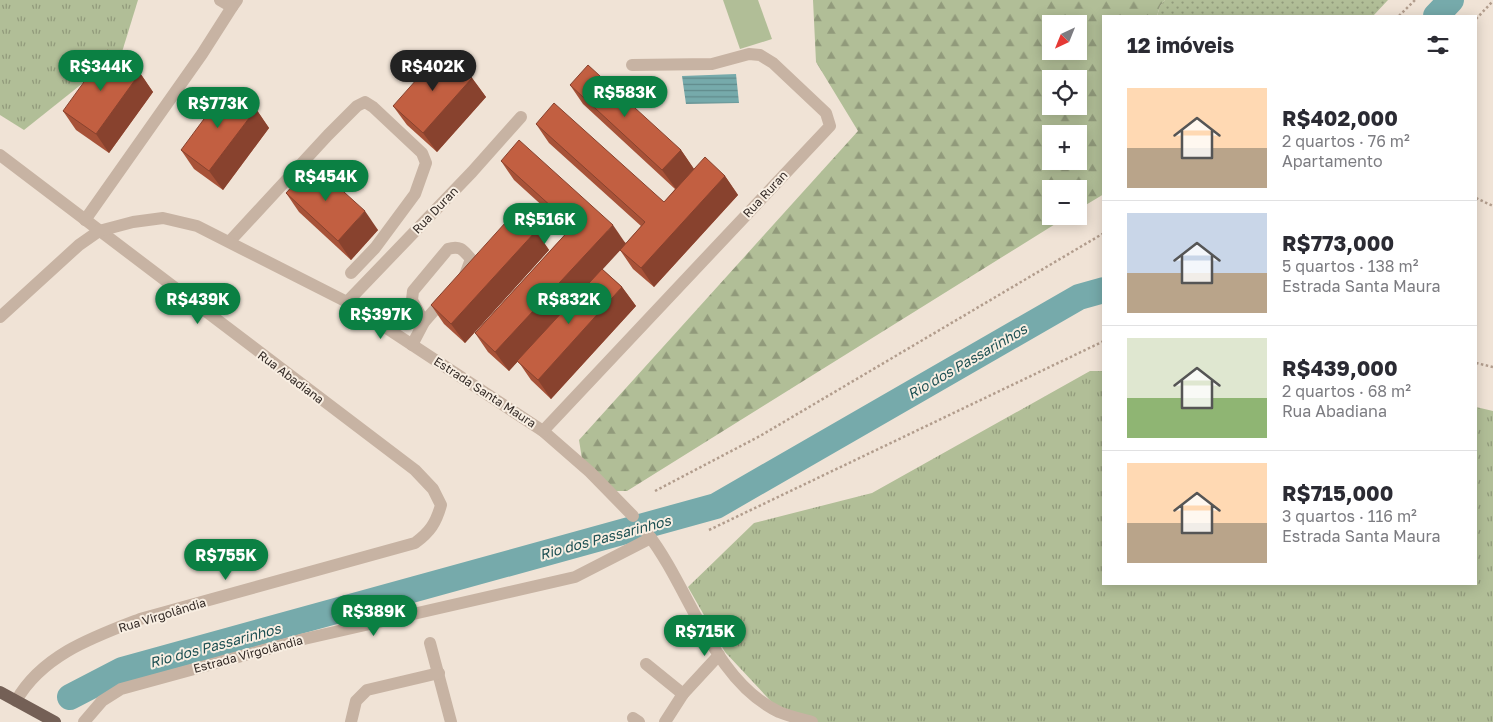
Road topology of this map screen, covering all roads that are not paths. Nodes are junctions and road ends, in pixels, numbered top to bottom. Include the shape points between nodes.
1 (220, 0) edge
2 (234, 4) edge
3 (632, 65) dead end
4 (521, 117) dead end
5 (0, 155) edge
6 (85, 220) junction
7 (99, 231) junction
8 (230, 241) junction
9 (351, 273) dead end
10 (347, 302) junction
11 (0, 317) edge
12 (424, 322) junction
13 (412, 345) junction
14 (543, 431) junction
15 (414, 470) joint
16 (633, 516) dead end
17 (430, 643) dead end
18 (719, 654) junction
19 (646, 664) dead end
20 (439, 673) junction
21 (0, 692) edge
22 (684, 694) junction
23 (16, 701) junction
24 (776, 717) edge
25 (55, 722) edge
26 (84, 722) edge
27 (351, 722) edge
28 (451, 722) edge
29 (665, 722) edge
30 (812, 722) edge

1 - 2 street
2 - 6 street
3 - 14 street, Rua Ruran via 712,64 749,54 760,55 826,112 830,126
4 - 10 street, Rua Duran
5 - 6 street, Rua Abadiana
6 - 7 street, Rua Abadiana
7 - 8 street, Estrada Santa Maura via 163,218 197,226
7 - 11 street, Estrada Santa Maura via 79,244
7 - 15 street, Rua Abadiana
8 - 9 street via 357,106 365,102 422,153 426,163 415,194 375,248
8 - 10 street, Estrada Santa Maura
10 - 13 street, Estrada Santa Maura
12 - 12 street via 465,275 471,259 461,248 448,249 413,291 412,300
12 - 13 street
13 - 14 street, Estrada Santa Maura
14 - 16 street, Estrada Santa Maura
15 - 23 street, Rua Virgolândia via 433,489 441,505 430,532 415,543 140,620 98,635 45,665 25,685
17 - 20 street
18 - 22 street
18 - 24 street via 748,690
18 - 26 street, Estrada Virgolândia via 649,536 575,578 304,639 128,687 102,700
19 - 22 street
20 - 27 street via 367,690 356,701
20 - 28 street
21 - 23 main road
22 - 29 street
23 - 25 main road
24 - 30 street

